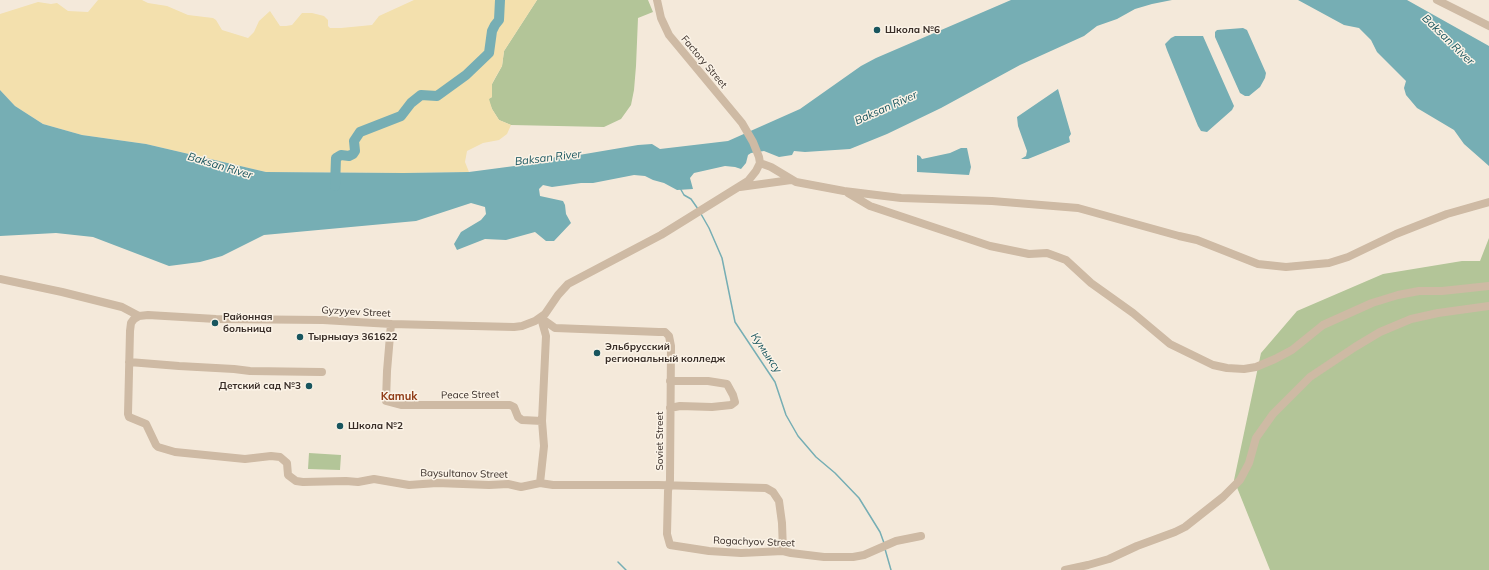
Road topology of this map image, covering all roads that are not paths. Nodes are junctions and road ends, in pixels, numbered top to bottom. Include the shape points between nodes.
1 (657, 0) edge
2 (1437, 0) edge
3 (1489, 26) edge
4 (759, 160) junction
5 (791, 180) junction
6 (737, 188) junction
7 (844, 191) junction
8 (1489, 202) edge
9 (0, 279) edge
10 (1489, 286) edge
11 (1489, 306) edge
12 (138, 316) junction
13 (540, 318) junction
14 (392, 324) junction
15 (129, 362) junction
16 (322, 372) dead end
17 (670, 381) junction
18 (670, 408) junction
19 (542, 421) junction
20 (540, 482) junction
21 (670, 486) junction
22 (921, 536) dead end
23 (673, 546) joint
24 (783, 551) junction
25 (1065, 570) edge

1 - 4 street, Factory Street via 669,35 747,130
2 - 3 street
4 - 5 street
4 - 6 street via 754,175
5 - 6 street
5 - 7 street
6 - 13 street via 662,235 568,284
7 - 8 street via 901,198 992,201 1078,208 1197,240 1258,264 1286,267 1329,263 1447,214
7 - 10 street via 870,206 990,246 1029,254 1047,253 1066,260 1091,283 1170,344 1214,365 1227,368 1256,367 1275,359 1292,350 1323,325 1398,294
9 - 12 street via 122,307
11 - 25 street via 1411,319 1380,332 1355,347 1310,376 1273,414 1256,438 1249,463 1240,480 1190,523 1176,532 1109,559
12 - 14 street, Gyzyyev Street
12 - 15 street via 131,323
13 - 14 street, Gyzyyev Street via 514,327
13 - 17 street, Soviet Street via 555,328 665,332 671,346
13 - 19 street via 546,336
14 - 19 street, Peace Street via 386,401 401,405 510,405 522,420
15 - 16 street via 250,371
15 - 20 street, Baysultanov Street via 129,417 146,424 158,447 174,452 245,459 280,457 286,463 288,475 296,481 309,483 358,482 374,479 408,485 508,484 521,487
17 - 18 street, Soviet Street
17 - 18 street via 727,384 735,398 731,405
18 - 21 street, Soviet Street
19 - 20 street via 544,446
20 - 21 street, Baysultanov Street via 553,485
21 - 23 street, Soviet Street via 667,534 668,543
21 - 24 street, Baysultanov Street via 756,487 770,490 779,500
22 - 24 street, Rogachyov Street via 896,541 864,555 824,557
23 - 24 street, Rogachyov Street via 741,553

